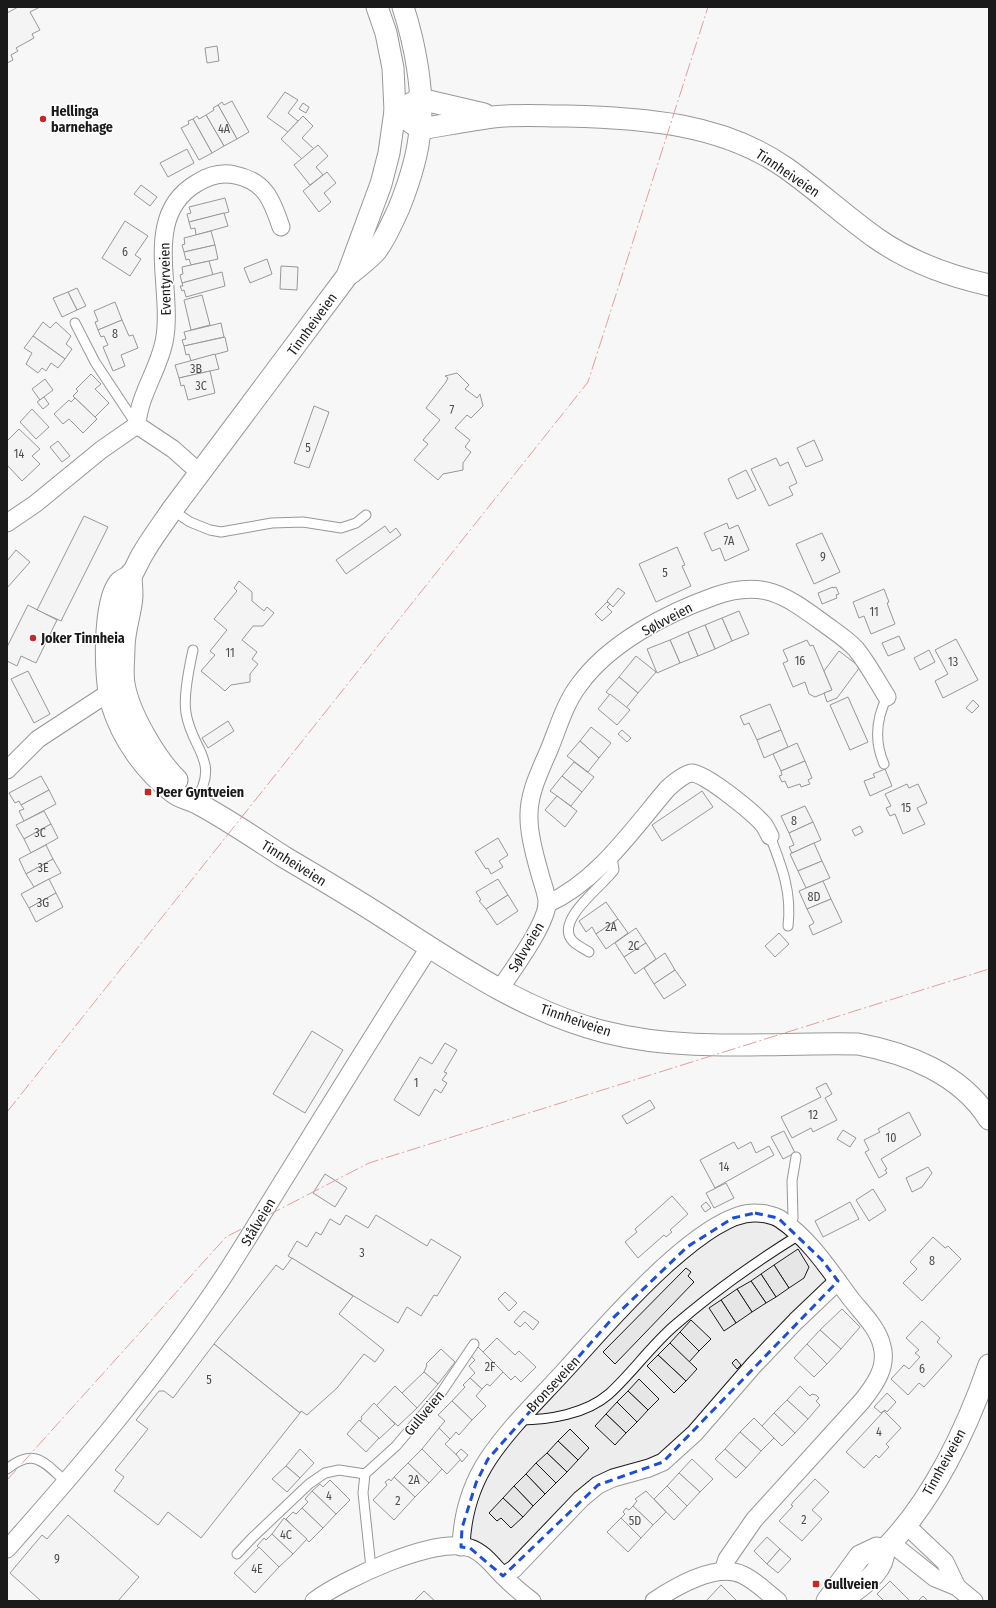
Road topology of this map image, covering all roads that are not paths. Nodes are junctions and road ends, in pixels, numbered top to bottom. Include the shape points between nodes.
1 (376, 7) edge
2 (403, 7) edge
3 (420, 100) junction
4 (394, 111) junction
5 (495, 117) junction
6 (420, 129) junction
7 (281, 227) dead end
8 (347, 276) junction
9 (989, 285) edge
10 (75, 323) dead end
11 (137, 425) junction
12 (200, 473) junction
13 (172, 510) junction
14 (366, 515) dead end
15 (7, 523) edge
16 (193, 650) dead end
17 (116, 688) junction
18 (887, 697) joint
19 (884, 764) dead end
20 (7, 770) edge
21 (195, 802) junction
22 (770, 836) joint
23 (608, 857) junction
24 (547, 904) junction
25 (788, 926) dead end
26 (429, 948) junction
27 (589, 952) dead end
28 (500, 988) junction
29 (989, 1119) edge
30 (796, 1157) dead end
31 (795, 1231) junction
32 (838, 1281) junction
33 (474, 1344) dead end
34 (989, 1365) edge
35 (520, 1420) junction
36 (7, 1470) edge
37 (365, 1474) junction
38 (66, 1482) junction
39 (906, 1525) junction
40 (461, 1547) junction
41 (888, 1547) junction
42 (7, 1549) edge
43 (237, 1554) dead end
44 (371, 1568) junction
45 (724, 1571) junction
46 (503, 1576) junction
47 (957, 1588) junction
48 (314, 1601) edge
49 (532, 1601) edge
50 (654, 1601) edge
51 (778, 1601) edge
52 (827, 1601) edge
53 (841, 1601) edge
54 (974, 1601) edge

1 - 4 street, Tinnheiveien via 386,33 392,68
2 - 3 street via 417,66
3 - 4 street
3 - 5 street, Tinnheiveien
3 - 6 street
4 - 6 street
4 - 8 street, Tinnheiveien via 389,153 381,184
5 - 6 street, Tinnheiveien
5 - 9 street, Tinnheiveien via 613,117 710,131 749,147 785,168 877,239 914,260 960,279
6 - 8 street via 414,165 390,229 376,250
7 - 11 street, Eventyrveien via 273,203 262,187 250,178 232,174 215,175 187,188 176,199 165,231 162,253 167,318 164,343 145,390
8 - 12 street, Tinnheiveien
10 - 11 lane via 95,362
11 - 12 street via 174,449
11 - 15 street
12 - 13 street, Tinnheiveien
13 - 14 lane via 190,522 221,532 272,523 303,522 340,528 356,523
13 - 17 street, Tinnheiveien via 131,574 119,583 112,600 106,649
16 - 21 lane via 185,712 191,733 202,753 206,771 203,789
17 - 20 street via 38,739
17 - 21 street, Tinnheiveien via 112,704 124,734 146,767 173,793
18 - 19 lane, Sølvveien via 876,735 878,752
18 - 24 street, Sølvveien via 854,647 791,600 770,592 748,588 728,591 689,606 640,633 606,656 579,685 539,772 532,794 529,818
21 - 26 street, Tinnheiveien via 385,918
22 - 23 street, Sølvveien via 764,825 722,790 704,776 692,773 668,788
22 - 25 lane, Sølvveien via 788,884
23 - 24 street, Sølvveien via 594,873 572,890
23 - 27 lane via 613,863 614,870 569,921 568,932 572,940
24 - 28 street, Sølvveien via 543,920
26 - 28 street, Tinnheiveien via 465,971
26 - 38 street, Stålveien via 212,1293 162,1363
28 - 29 street, Tinnheiveien via 575,1023 633,1039 681,1044 858,1044 883,1049 929,1066 948,1078 970,1095
30 - 31 lane via 792,1181
31 - 32 street, Bronseveien
31 - 35 lane, Bronseveien via 672,1327 607,1395 572,1413 535,1420
31 - 35 street, Bronseveien via 778,1218 755,1213 733,1218 711,1229 657,1273
32 - 45 street, Bronseveien via 874,1328 882,1346 884,1361 876,1384 754,1520 727,1559
32 - 46 street via 796,1320 695,1432 663,1462 598,1485
33 - 37 lane, Gullveien via 442,1393 396,1446
34 - 39 street, Tinnheiveien via 961,1435 930,1490
35 - 40 street via 488,1459 476,1483 462,1528
36 - 38 lane via 17,1461 31,1457 42,1462
37 - 43 lane via 339,1470 325,1473 309,1484
37 - 44 lane via 364,1493
38 - 42 street, Stålveien
39 - 41 street, Tinnheiveien
39 - 47 street via 945,1562
40 - 44 street via 432,1549
40 - 46 street via 470,1548 486,1559
41 - 47 street via 935,1578
41 - 52 street via 877,1548 860,1556
41 - 53 street, Tinnheiveien via 878,1571
44 - 48 street via 332,1588
45 - 50 street via 681,1584
45 - 51 street via 741,1574
46 - 49 street
47 - 54 street

